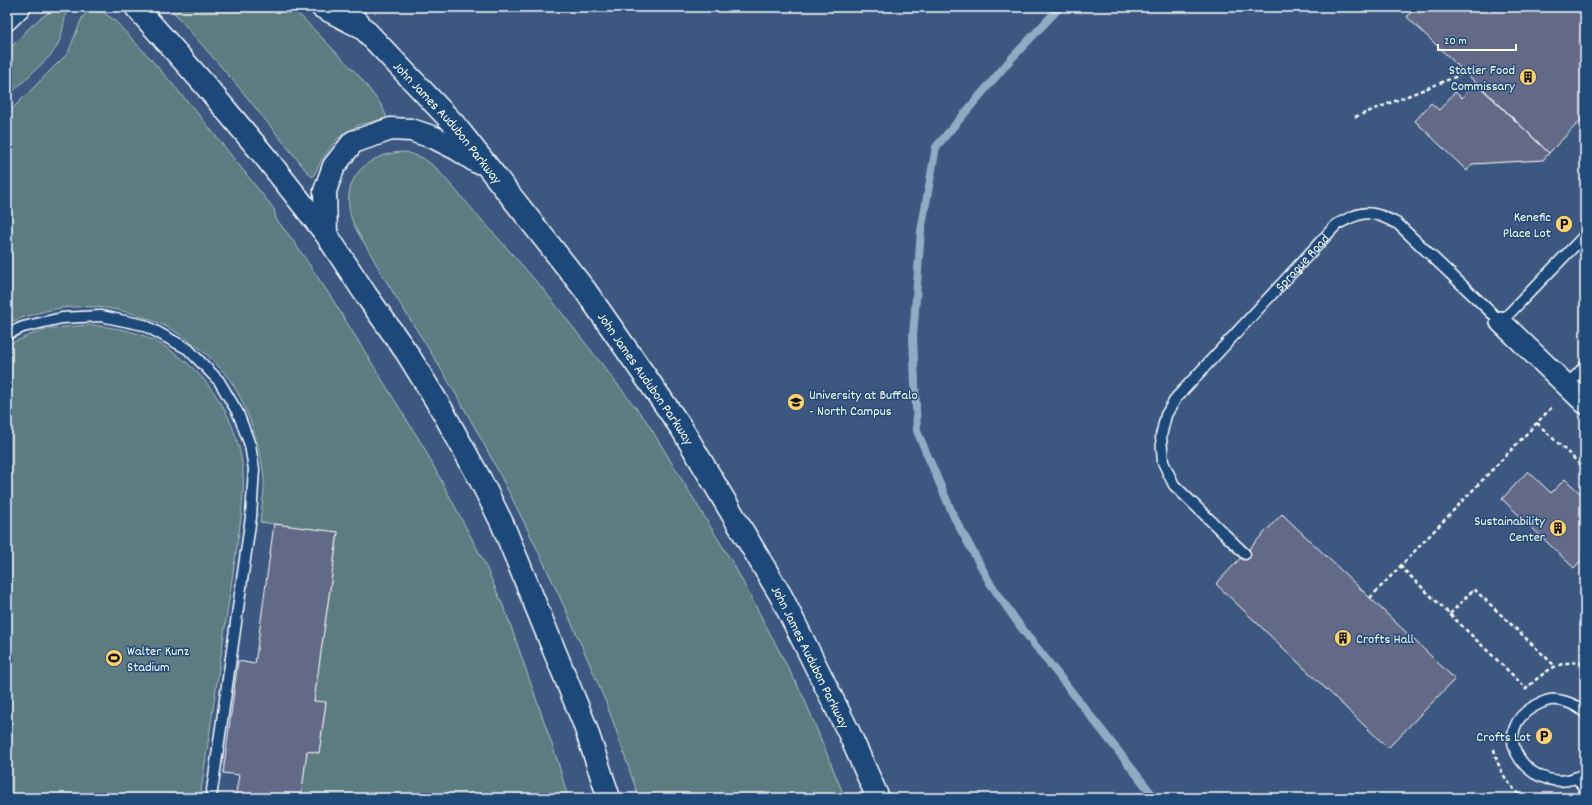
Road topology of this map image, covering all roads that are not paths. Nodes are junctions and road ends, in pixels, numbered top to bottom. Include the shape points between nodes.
1 (19, 7) edge
2 (136, 7) edge
3 (322, 7) edge
4 (342, 7) edge
5 (7, 19) edge
6 (365, 29) junction
7 (491, 172) junction
8 (326, 234) junction
9 (1585, 235) edge
10 (1501, 322) junction
11 (7, 334) edge
12 (1585, 366) edge
13 (1562, 393) junction
14 (1585, 403) edge
15 (1245, 554) dead end
16 (1585, 713) edge
17 (1582, 776) edge
18 (1585, 790) edge
19 (211, 798) edge
20 (610, 798) edge
21 (878, 798) edge

1 - 5 main road
2 - 8 main road via 205,85
3 - 6 main road
4 - 6 main road, John James Audubon Parkway
6 - 7 main road, John James Audubon Parkway via 454,124
7 - 8 main road via 457,149 411,130 392,129 353,142 334,166 325,191
7 - 21 main road, John James Audubon Parkway via 585,290 682,429 780,596 849,733
8 - 20 main road via 408,353 480,479 502,523 584,723
9 - 10 lane
10 - 13 street, Sprague Road
10 - 15 lane, Sprague Road via 1398,224 1372,213 1355,215 1336,225 1176,398 1166,415 1161,436 1163,462 1174,485
11 - 19 lane via 62,318 101,316 144,325 188,349 219,381 238,413 250,445 254,469 251,517
12 - 13 lane
13 - 14 street, Sprague Road
16 - 17 lane via 1565,701 1549,700 1533,706 1521,718 1514,733 1513,750 1519,765 1531,777 1546,784 1563,785
17 - 18 lane

